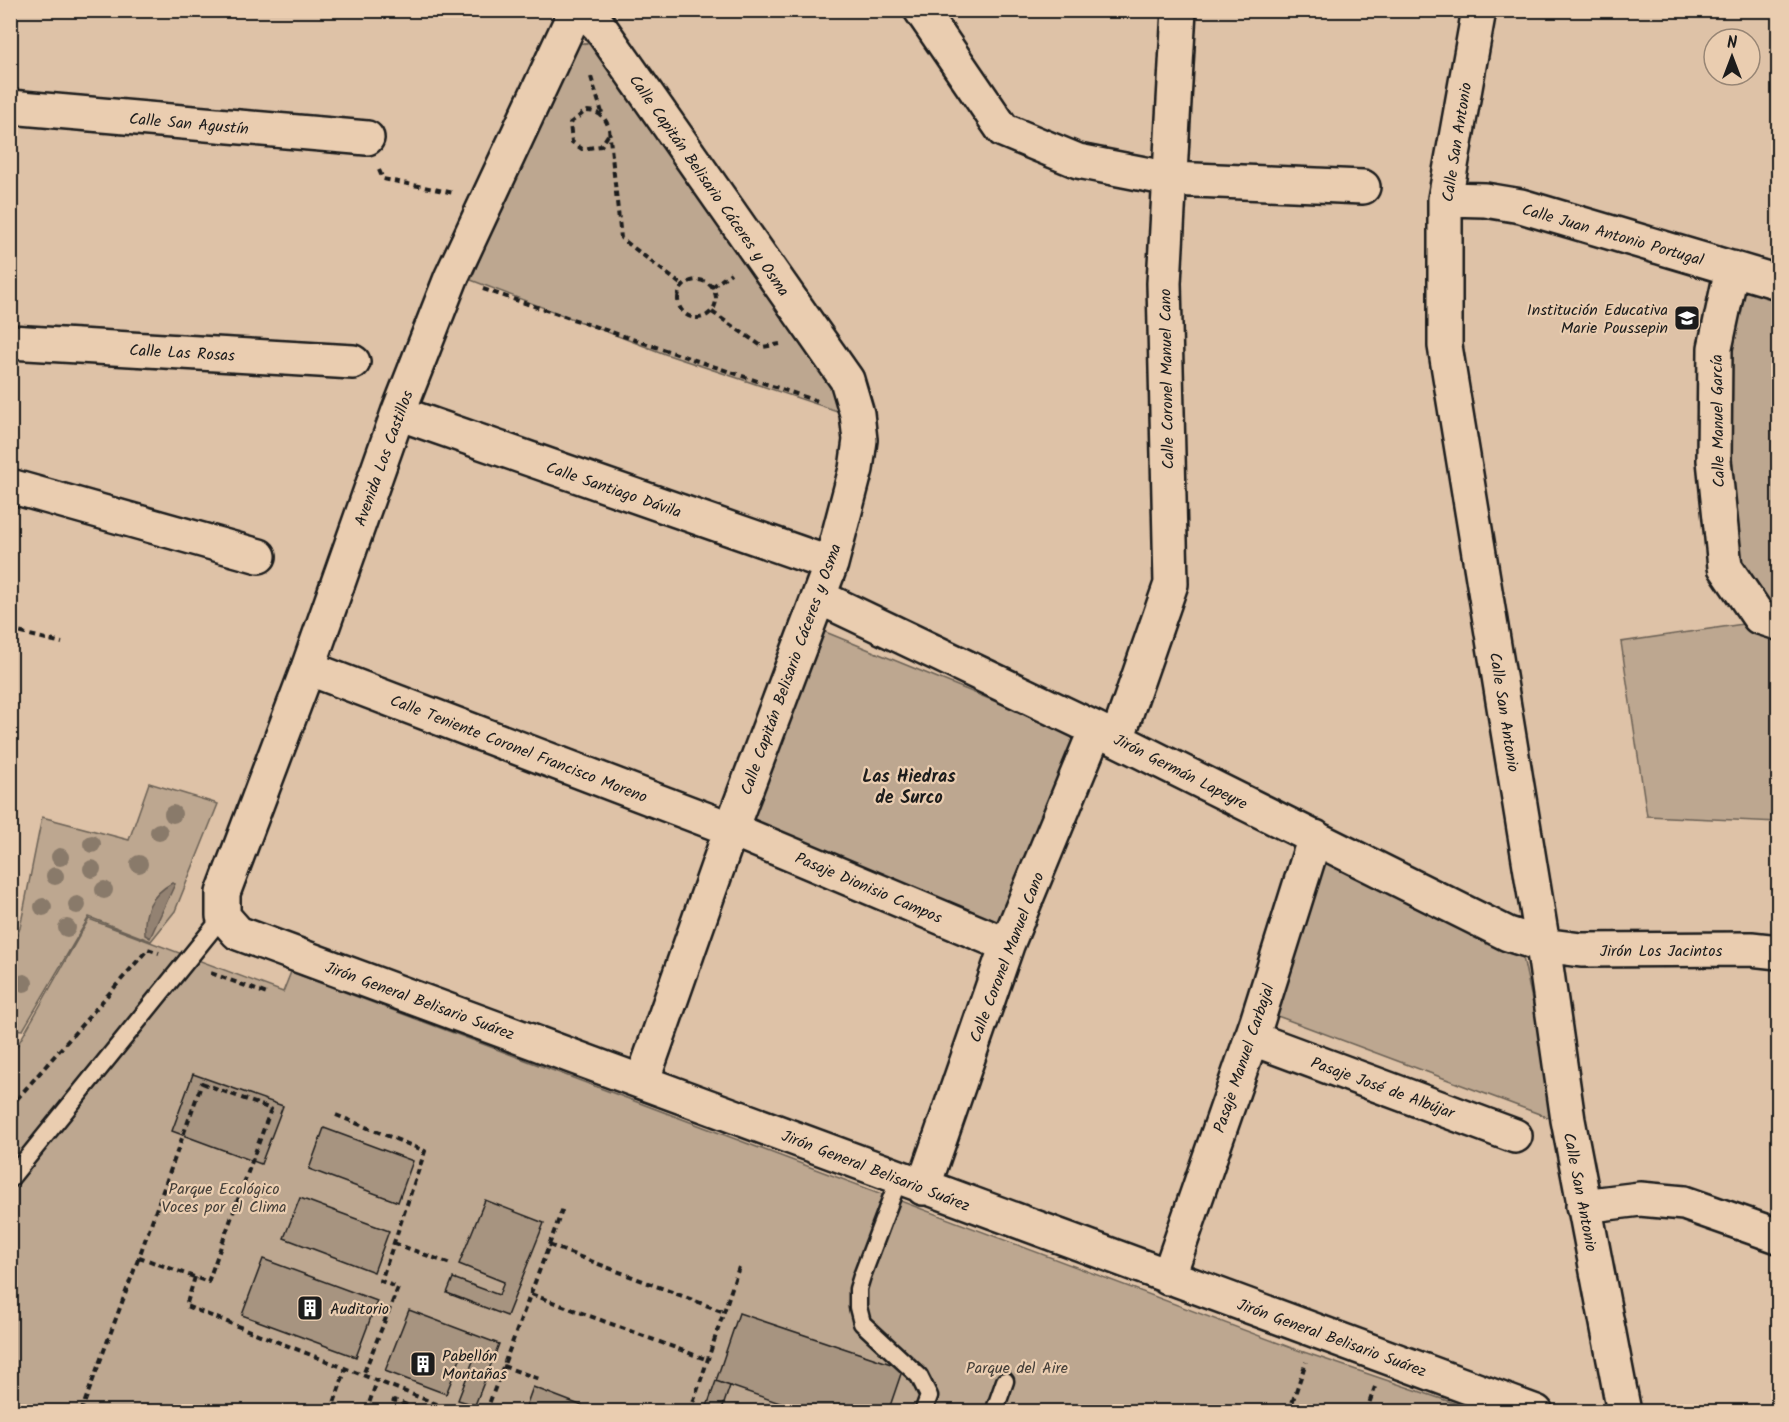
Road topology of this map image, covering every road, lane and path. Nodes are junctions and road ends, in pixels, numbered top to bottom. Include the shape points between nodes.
1 (921, 10) edge
2 (1179, 10) edge
3 (1479, 10) edge
4 (576, 11) edge
5 (10, 107) edge
6 (608, 135) junction
7 (367, 138) joint
8 (1170, 178) junction
9 (1363, 187) dead end
10 (1446, 199) junction
11 (487, 200) junction
12 (1732, 268) junction
13 (736, 269) dead end
14 (451, 278) junction
15 (1779, 282) edge
16 (683, 286) junction
17 (712, 287) junction
18 (712, 312) junction
19 (10, 342) edge
20 (786, 343) dead end
21 (353, 362) dead end
22 (398, 413) junction
23 (857, 414) junction
24 (10, 486) edge
25 (259, 556) dead end
26 (831, 564) junction
27 (819, 597) junction
28 (1779, 623) edge
29 (10, 630) edge
30 (62, 643) dead end
31 (308, 668) junction
32 (1107, 734) junction
33 (731, 829) junction
34 (1315, 837) junction
35 (223, 916) junction
36 (1007, 945) junction
37 (1543, 945) junction
38 (1779, 952) edge
39 (1251, 1038) junction
40 (642, 1082) junction
41 (336, 1115) dead end
42 (1515, 1136) dead end
43 (10, 1179) edge
44 (911, 1183) junction
45 (1583, 1206) junction
46 (563, 1208) dead end
47 (1779, 1236) edge
48 (394, 1243) junction
49 (549, 1245) junction
50 (139, 1257) junction
51 (453, 1265) dead end
52 (739, 1267) dead end
53 (195, 1277) junction
54 (1168, 1278) junction
55 (531, 1294) junction
56 (724, 1311) junction
57 (1317, 1330) junction
58 (708, 1360) junction
59 (503, 1366) junction
60 (346, 1368) junction
61 (363, 1375) junction
62 (539, 1380) dead end
63 (377, 1381) junction
64 (1005, 1381) dead end
65 (81, 1412) edge
66 (332, 1412) edge
67 (366, 1412) edge
68 (389, 1412) edge
69 (410, 1412) edge
70 (457, 1412) edge
71 (486, 1412) edge
72 (690, 1412) edge
73 (923, 1412) edge
74 (994, 1412) edge
75 (1288, 1412) edge
76 (1536, 1412) edge
77 (1624, 1412) edge

1 - 8 street via 1004,130 1078,161
2 - 8 street, Calle Coronel Manuel Cano
3 - 10 street, Calle San Antonio
4 - 11 street, Avenida Los Castillos
4 - 23 street, Calle Capitán Belisario Cáceres y Osma via 599,26 847,380
5 - 7 street, Calle San Agustín
6 - 6 path via 607,123 598,113 586,111 570,123 572,142 582,149 601,146
6 - 16 path via 621,238
7 - 11 path via 383,178
8 - 9 street
8 - 32 street, Calle Coronel Manuel Cano via 1164,283 1171,584
10 - 12 street, Calle Juan Antonio Portugal via 1521,206
10 - 37 street, Calle San Antonio via 1445,346
11 - 14 street, Avenida Los Castillos
12 - 15 street, Calle Juan Antonio Portugal
12 - 28 street, Calle Manuel García via 1715,348 1714,460 1725,567 1760,617
13 - 17 path
14 - 22 street, Avenida Los Castillos
14 - 23 path
16 - 17 path via 701,280
16 - 18 path via 678,297 684,313 701,318
17 - 18 path via 716,300
18 - 20 path via 763,347
19 - 21 street, Calle Las Rosas
22 - 26 street, Calle Santiago Dávila
22 - 31 street, Avenida Los Castillos
23 - 26 street, Calle Capitán Belisario Cáceres y Osma via 860,440 856,469
24 - 25 street
26 - 27 street, Calle Capitán Belisario Cáceres y Osma
27 - 32 street, Jirón Germán Lapeyre
27 - 33 street, Calle Capitán Belisario Cáceres y Osma
29 - 30 path
31 - 33 street, Calle Teniente Coronel Francisco Moreno
31 - 35 street, Avenida Los Castillos via 222,893
32 - 34 street, Jirón Germán Lapeyre
32 - 36 street, Calle Coronel Manuel Cano
33 - 36 street, Pasaje Dionisio Campos
33 - 40 street, Calle Capitán Belisario Cáceres y Osma
34 - 37 street, Jirón Germán Lapeyre via 1508,934
34 - 39 street, Pasaje Manuel Carbajal
35 - 40 street, Jirón General Belisario Suárez via 238,933
35 - 43 lane
36 - 44 street, Calle Coronel Manuel Cano
37 - 38 street, Jirón Los Jacintos via 1581,950
37 - 45 street, Calle San Antonio
39 - 42 street, Pasaje José de Albújar
39 - 54 street, Pasaje Manuel Carbajal
40 - 44 street, Jirón General Belisario Suárez
41 - 48 path via 425,1151
44 - 54 street, Jirón General Belisario Suárez
44 - 73 lane via 862,1276 858,1308 862,1323 925,1386 929,1396
45 - 47 street via 1640,1199 1684,1203
45 - 77 street, Calle San Antonio
46 - 49 path
48 - 51 path
48 - 61 path via 381,1281 398,1288
49 - 55 path
49 - 56 path
50 - 53 path
50 - 53 path via 202,1083 271,1109 208,1282
50 - 65 path
52 - 56 path
53 - 60 path via 186,1306
54 - 57 street, Jirón General Belisario Suárez
55 - 58 path
55 - 59 path
56 - 58 path
57 - 75 path
57 - 76 street, Jirón General Belisario Suárez
58 - 72 path
59 - 62 path
59 - 71 path
60 - 61 path
60 - 66 path
61 - 63 path
63 - 67 path
63 - 70 path
64 - 74 lane
68 - 69 path via 394,1400 412,1407

